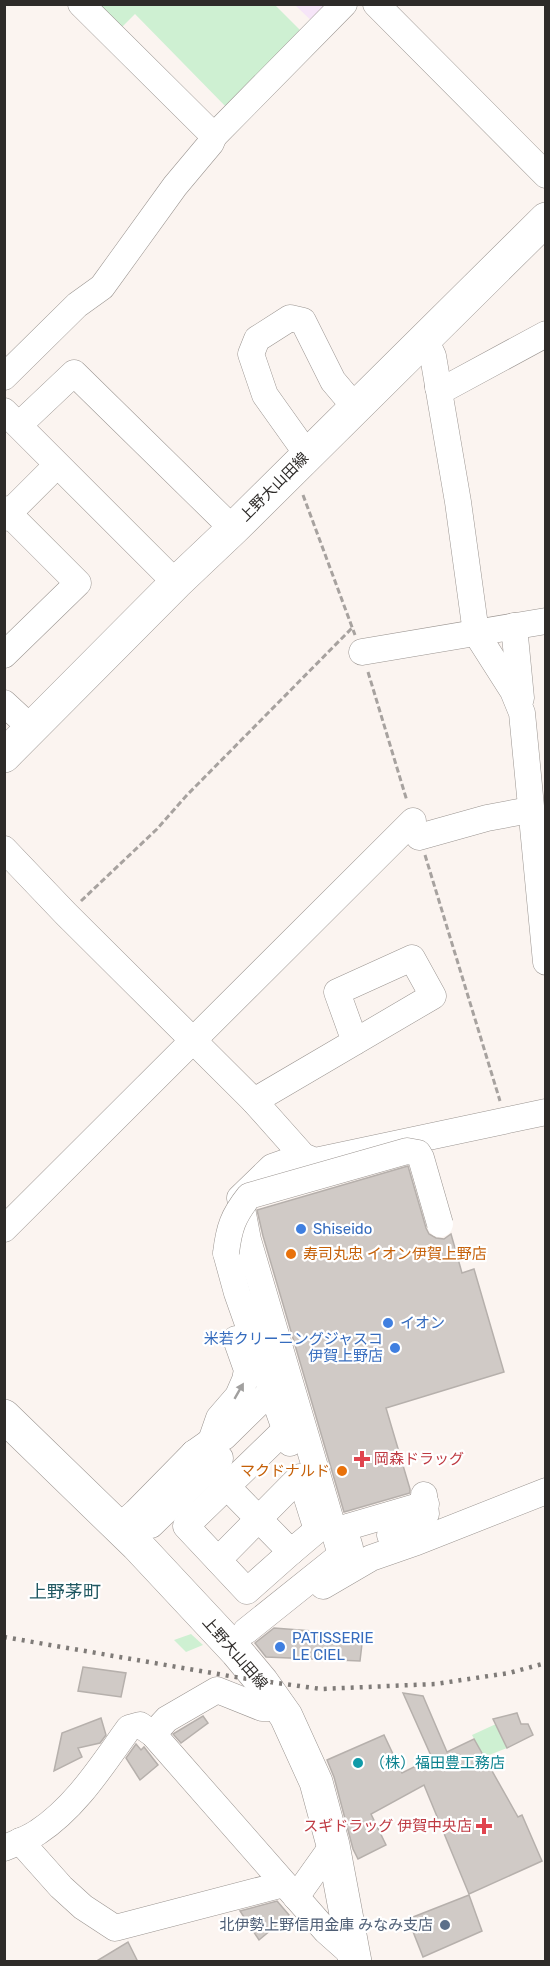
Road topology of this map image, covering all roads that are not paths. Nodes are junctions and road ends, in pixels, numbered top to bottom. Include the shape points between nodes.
1 (81, 4) edge
2 (344, 4) edge
3 (376, 4) edge
4 (214, 136) junction
5 (546, 175) edge
6 (546, 219) edge
7 (546, 334) edge
8 (425, 339) junction
9 (4, 376) edge
10 (438, 387) junction
11 (355, 407) junction
12 (12, 418) edge
13 (298, 463) junction
14 (57, 465) junction
15 (6, 513) edge
16 (233, 529) junction
17 (176, 583) junction
18 (546, 621) edge
19 (514, 626) junction
20 (476, 633) junction
21 (362, 652) road end
22 (4, 655) edge
23 (4, 703) edge
24 (522, 713) junction
25 (31, 728) junction
26 (4, 756) edge
27 (530, 810) junction
28 (4, 849) edge
29 (546, 962) edge
30 (193, 1041) junction
31 (354, 1042) dead end
32 (254, 1101) junction
33 (546, 1112) edge
34 (303, 1156) junction
35 (440, 1224) dead end
36 (4, 1230) edge
37 (226, 1253) junction
38 (278, 1398) junction
39 (4, 1416) edge
40 (212, 1465) junction
41 (300, 1477) junction
42 (546, 1491) edge
43 (259, 1519) junction
44 (151, 1525) dead end
45 (119, 1527) junction
46 (345, 1551) junction
47 (291, 1552) junction
48 (218, 1560) junction
49 (242, 1641) junction
50 (277, 1703) junction
51 (153, 1734) junction
52 (12, 1845) edge
53 (333, 1845) junction
54 (290, 1891) junction
55 (354, 1958) edge

1 - 4 street
2 - 4 street
3 - 5 street
4 - 9 street via 102,287 77,305
6 - 8 main road, 上野大山田線
7 - 10 street via 448,387
8 - 10 street via 433,356
8 - 11 main road, 上野大山田線
10 - 20 street
11 - 13 main road, 上野大山田線
11 - 13 street via 333,381 303,321 290,318 257,339 250,354
12 - 14 street
12 - 16 street via 74,373
13 - 16 main road, 上野大山田線
14 - 15 street
14 - 17 street
15 - 22 street via 78,583
16 - 17 main road, 上野大山田線
17 - 25 main road, 上野大山田線
18 - 19 street
19 - 20 street
19 - 24 street
20 - 21 street
20 - 24 street via 513,691
23 - 25 street
24 - 27 street
25 - 26 main road, 上野大山田線
27 - 29 street
27 - 30 street via 416,829
28 - 30 street
30 - 32 street
30 - 36 street
31 - 32 street
32 - 34 street
33 - 34 street via 315,1161
34 - 38 street via 272,1167 240,1198
35 - 37 street, bridge via 421,1158 407,1151 249,1196 236,1212 228,1232
37 - 38 street via 237,1293
40 -> 37 street via 219,1418 238,1396 247,1370 226,1307
38 - 40 street
38 - 41 street
38 - 46 street
39 - 45 main road, 上野大山田線
40 - 43 street
40 - 44 street
40 - 45 street via 136,1512
40 - 48 street via 186,1526
41 - 43 street
41 - 47 street via 316,1530
42 - 49 street via 372,1558
43 - 47 street
43 - 48 street
45 - 49 main road, 上野大山田線
46 - 46 street via 344,1528 425,1499 426,1514 418,1524
46 - 49 street
47 - 48 street via 247,1591
49 - 50 main road, 上野大山田線
50 - 51 street via 262,1708 217,1690 167,1719
50 - 53 main road, 上野大山田線 via 316,1782
51 - 52 street via 140,1725 129,1728 78,1797 37,1833
51 - 54 street
52 - 54 street via 83,1907 115,1928
53 - 54 street
53 - 55 main road, 上野大山田線
54 - 55 street

